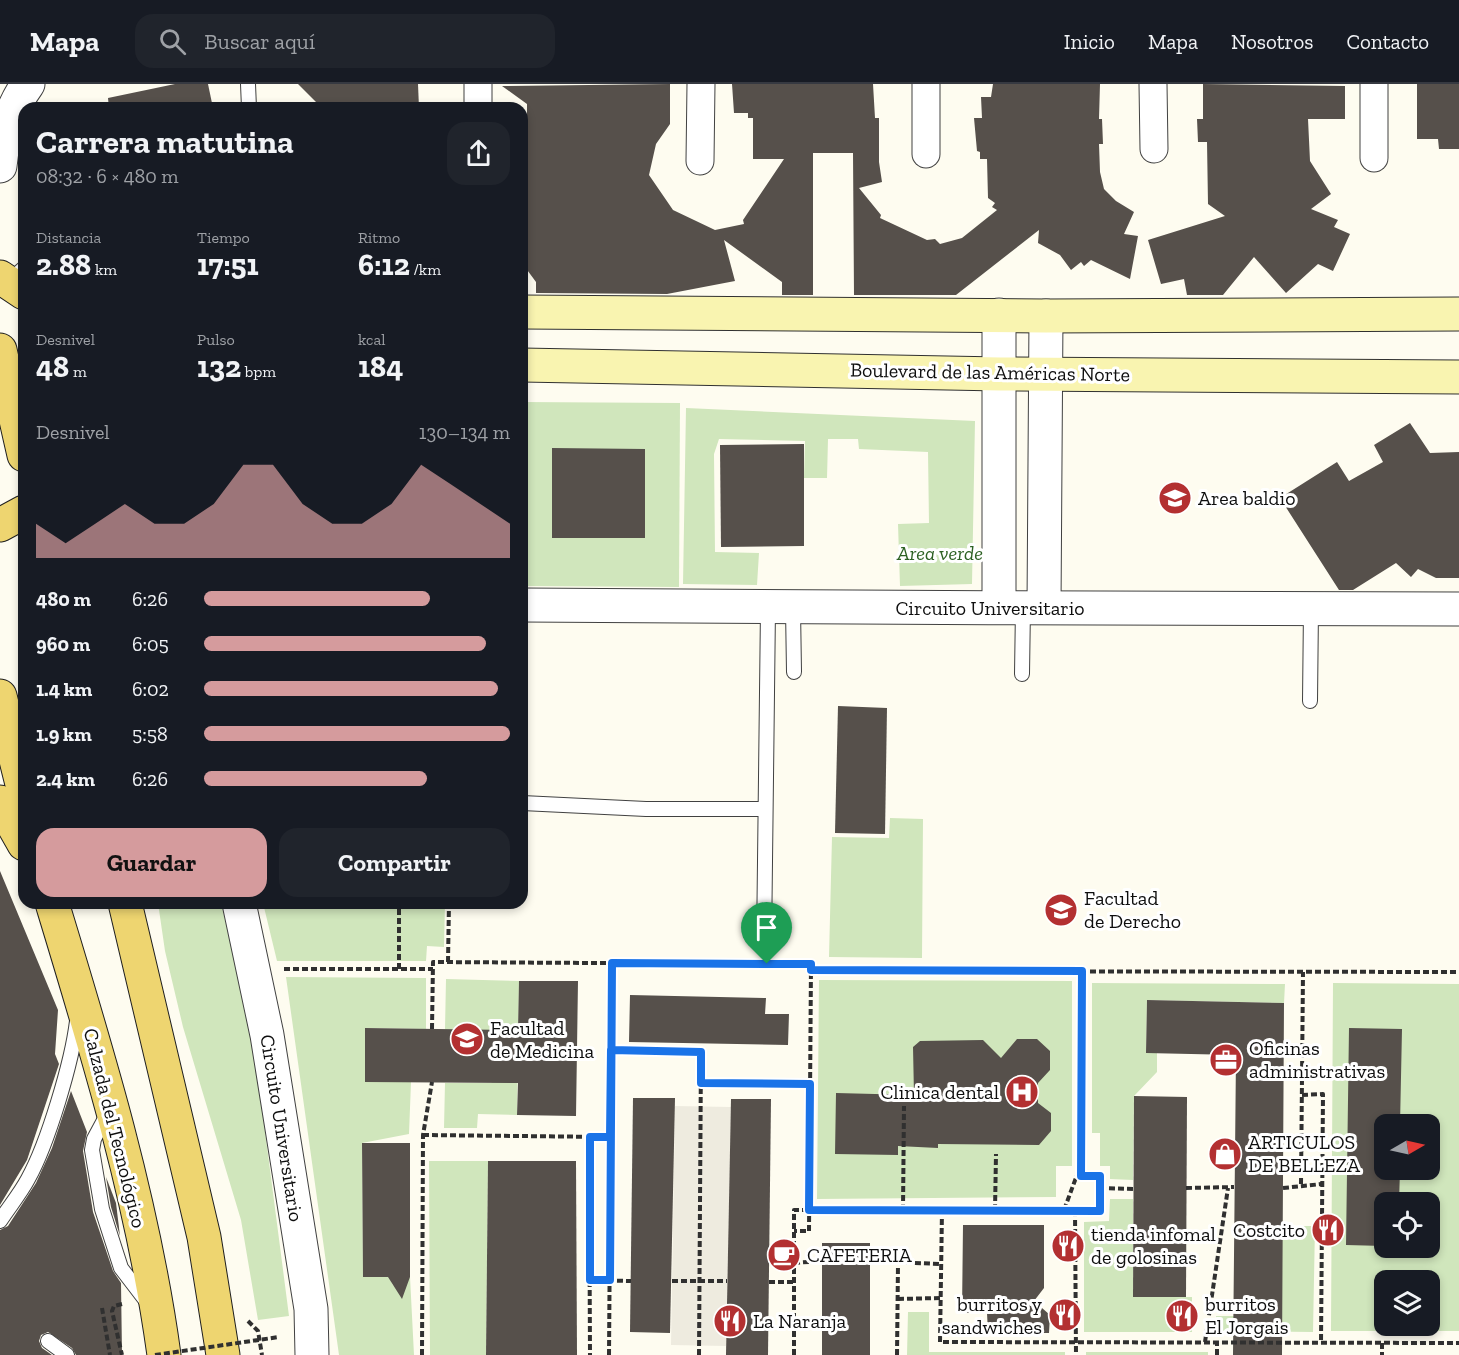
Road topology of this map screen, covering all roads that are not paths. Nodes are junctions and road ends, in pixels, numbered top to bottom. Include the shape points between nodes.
1 (28, 84) edge
2 (248, 84) edge
3 (478, 84) edge
4 (701, 84) edge
5 (926, 84) edge
6 (1153, 84) edge
7 (1374, 84) edge
8 (249, 102) edge
9 (478, 102) edge
10 (1154, 149) dead end
11 (926, 154) dead end
12 (1374, 158) dead end
13 (700, 161) dead end
14 (0, 166) edge
15 (528, 312) edge
16 (1459, 314) edge
17 (999, 315) junction
18 (1046, 316) junction
19 (0, 350) edge
20 (528, 365) edge
21 (1000, 374) junction
22 (1046, 374) junction
23 (1459, 377) edge
24 (18, 452) edge
25 (18, 515) edge
26 (0, 525) edge
27 (528, 605) edge
28 (1022, 607) junction
29 (781, 608) junction
30 (1311, 608) junction
31 (1459, 609) edge
32 (794, 672) dead end
33 (1022, 674) dead end
34 (0, 696) edge
35 (1310, 701) dead end
36 (18, 768) edge
37 (0, 802) edge
38 (528, 803) edge
39 (765, 809) junction
40 (18, 834) edge
41 (54, 909) edge
42 (127, 909) edge
43 (240, 909) edge
44 (764, 946) dead end
45 (81, 999) junction
46 (0, 1221) edge
47 (48, 1341) dead end
48 (66, 1355) edge
49 (164, 1355) edge
50 (223, 1355) edge
51 (312, 1355) edge

1 - 14 street via 4,139
2 - 8 lane
3 - 9 street
4 - 13 street
5 - 11 street
6 - 10 street
7 - 12 street
15 - 17 main road
16 - 18 main road
17 - 18 main road
17 - 21 street
18 - 22 street
19 - 24 main road
20 - 21 main road, Boulevard de las Américas Norte
21 - 22 main road, Boulevard de las Américas Norte
21 - 28 street
22 - 23 main road, Boulevard de las Américas Norte
22 - 28 street
25 - 26 main road
27 - 29 street, Circuito Universitario
28 - 29 street, Circuito Universitario
28 - 30 street, Circuito Universitario
28 - 33 lane
29 - 32 lane
29 - 39 lane
30 - 31 street, Circuito Universitario
30 - 35 lane
34 - 36 main road
37 - 40 main road
38 - 39 lane
39 - 44 lane
41 - 45 main road, Calzada del Tecnológico
42 - 50 main road via 204,1237
43 - 51 street, Circuito Universitario via 267,1035 311,1309
45 - 46 lane via 75,1036 42,1149 28,1180
45 - 49 main road, Calzada del Tecnológico via 131,1185
47 - 48 lane

